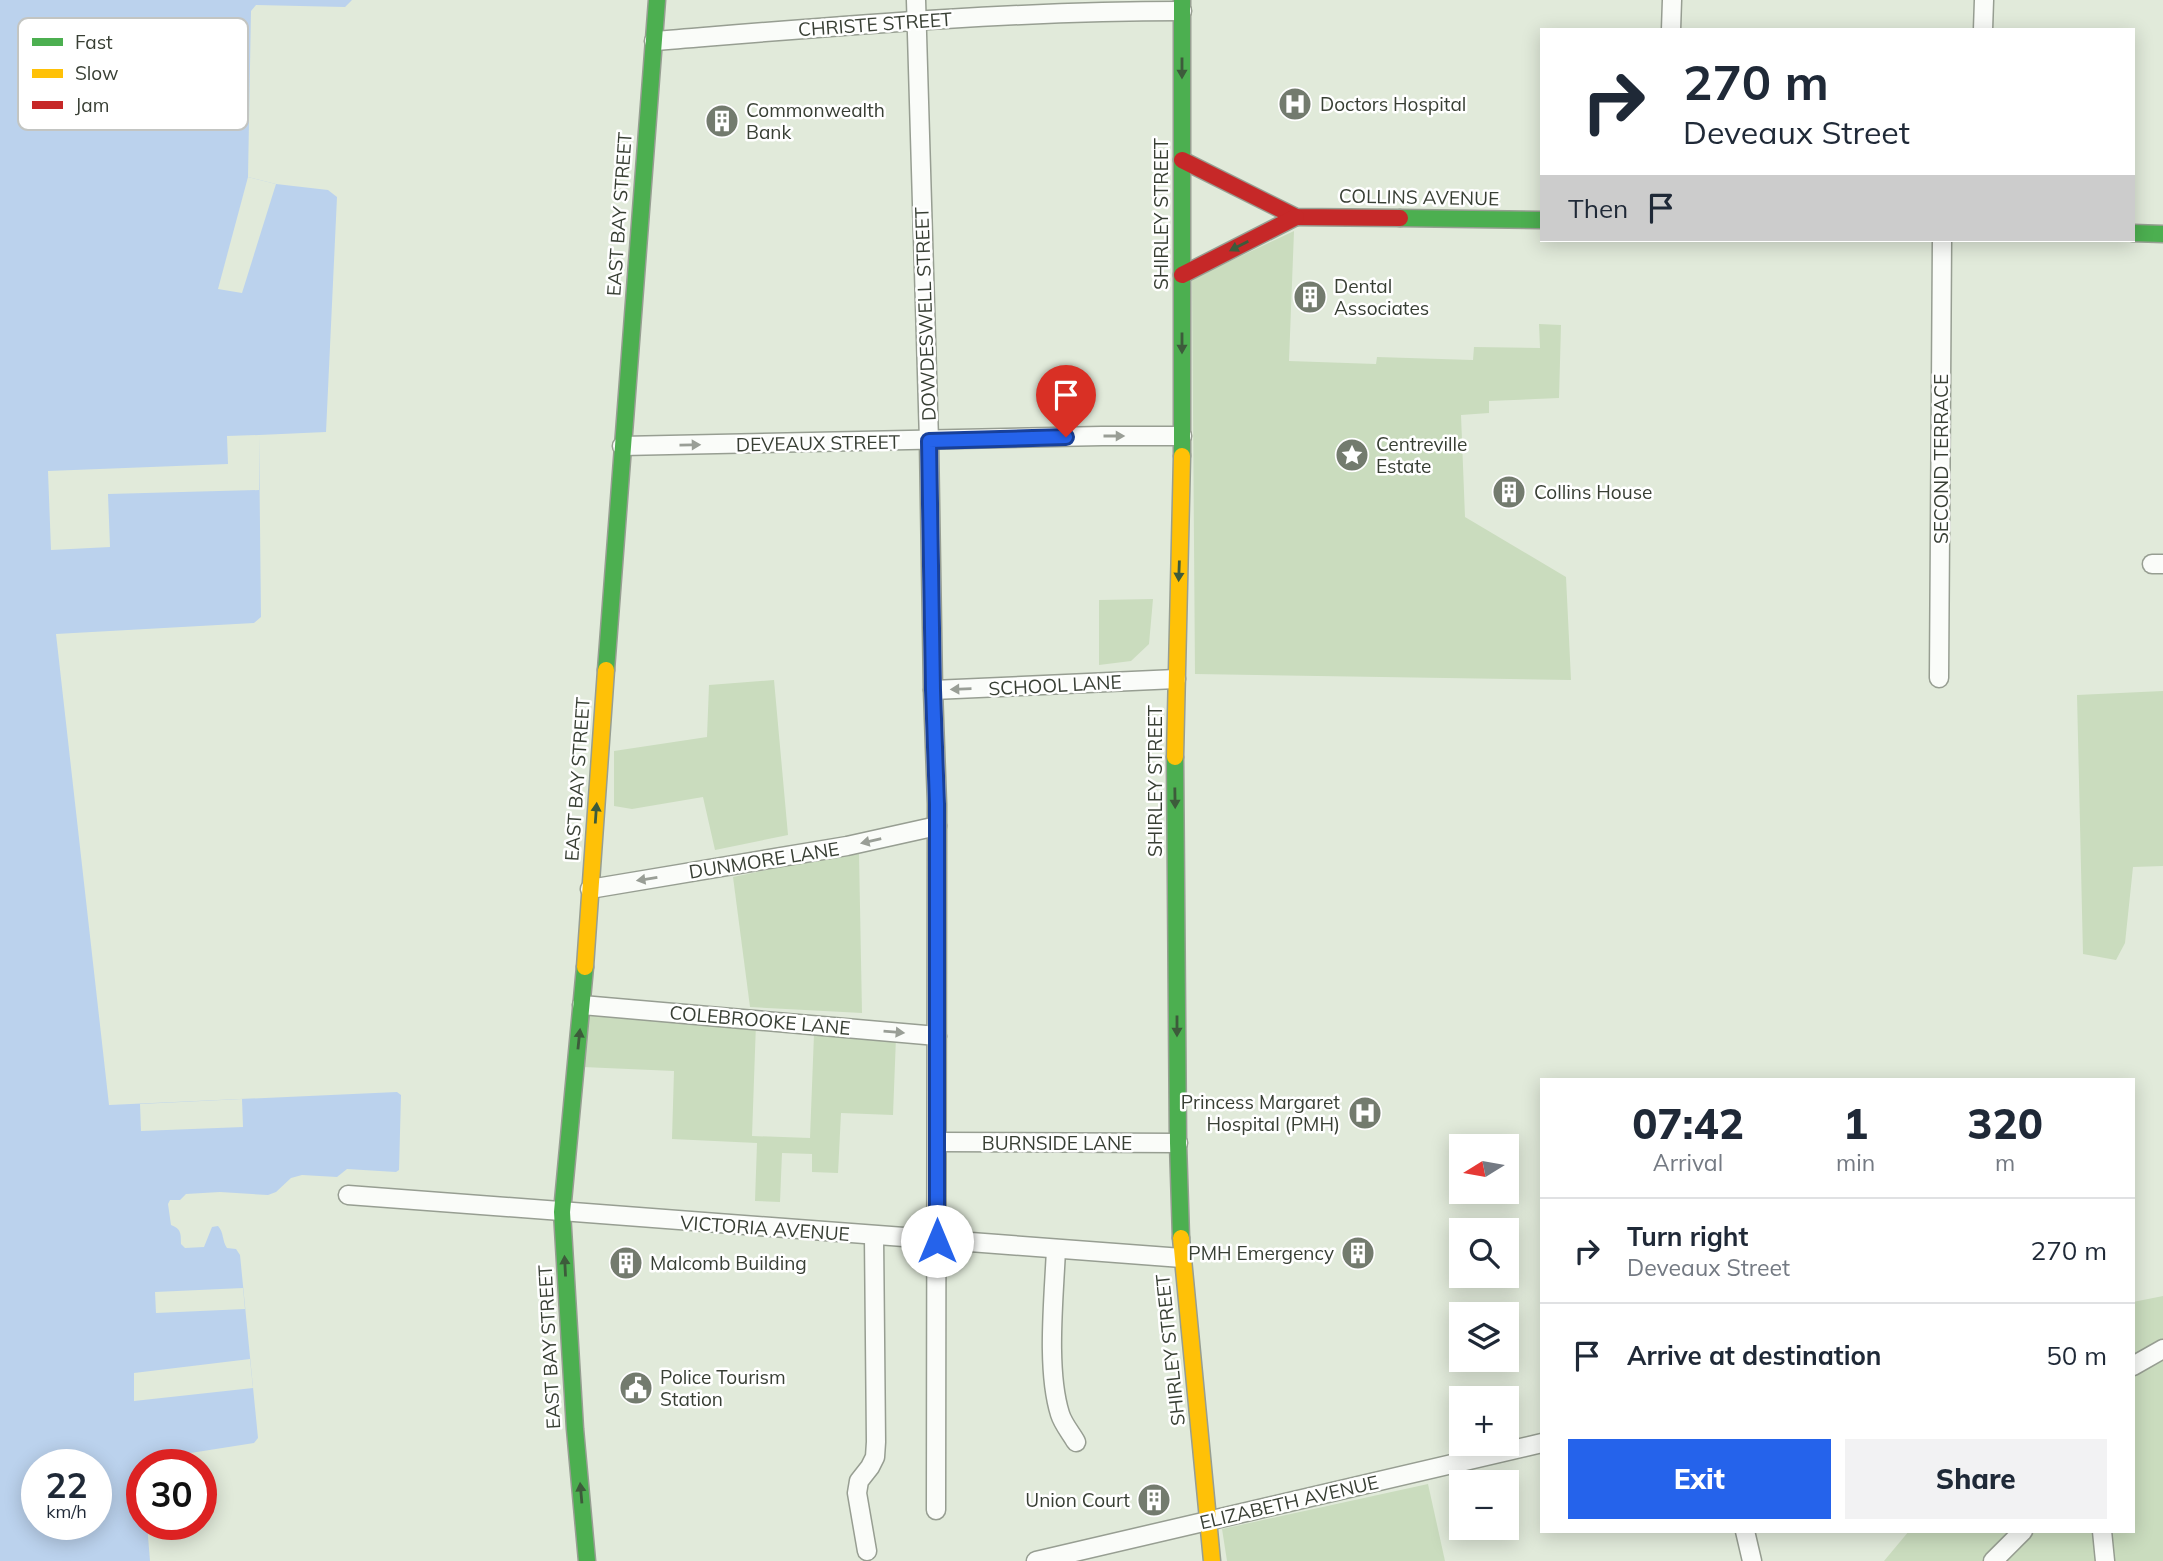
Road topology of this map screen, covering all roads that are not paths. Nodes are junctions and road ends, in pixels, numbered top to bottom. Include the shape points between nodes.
1 (657, 0) edge
2 (915, 0) edge
3 (1672, 0) edge
4 (1984, 0) edge
5 (1182, 5) edge
6 (916, 20) junction
7 (1671, 28) edge
8 (1983, 28) edge
9 (654, 41) junction
10 (1182, 160) junction
11 (1296, 217) junction
12 (1540, 220) edge
13 (2135, 233) edge
14 (2163, 234) edge
15 (1942, 242) edge
16 (1182, 275) junction
17 (1182, 436) junction
18 (929, 441) junction
19 (622, 446) junction
20 (1939, 678) dead end
21 (1176, 679) junction
22 (933, 690) junction
23 (937, 826) junction
24 (590, 888) junction
25 (582, 1005) junction
26 (937, 1036) junction
27 (937, 1142) junction
28 (1178, 1143) junction
29 (348, 1195) dead end
30 (562, 1212) junction
31 (874, 1236) junction
32 (937, 1241) junction
33 (1056, 1249) junction
34 (1182, 1258) junction
35 (2163, 1349) edge
36 (2135, 1365) edge
37 (1076, 1442) dead end
38 (1540, 1443) edge
39 (936, 1510) dead end
40 (1208, 1521) junction
41 (1745, 1533) edge
42 (2022, 1533) edge
43 (2102, 1533) edge
44 (867, 1551) dead end
45 (587, 1561) edge
46 (1036, 1561) edge
47 (1212, 1561) edge
48 (1752, 1561) edge
49 (1993, 1561) edge
50 (2105, 1561) edge

1 - 9 main road, EAST BAY STREET
2 - 6 street, DOWDESWELL STREET
3 - 7 street
4 - 8 street
5 - 6 street, CHRISTE STREET
5 -> 10 main road, SHIRLEY STREET
6 - 9 street, CHRISTE STREET
6 - 18 street, DOWDESWELL STREET
9 - 19 main road, EAST BAY STREET
10 - 11 main road, COLLINS AVENUE
10 - 16 main road, SHIRLEY STREET
11 - 12 main road, COLLINS AVENUE
11 -> 16 main road, COLLINS AVENUE
13 - 14 main road
15 - 20 street, SECOND TERRACE
16 -> 17 main road, SHIRLEY STREET
18 -> 17 street, DEVEAUX STREET
17 -> 21 main road, SHIRLEY STREET
19 -> 18 street, DEVEAUX STREET
18 - 22 street, DOWDESWELL STREET
24 -> 19 main road, EAST BAY STREET
21 -> 22 street, SCHOOL LANE
21 -> 28 main road, SHIRLEY STREET
22 - 23 street, DOWDESWELL STREET
23 -> 24 street, DUNMORE LANE via 847,846
23 - 26 street, DOWDESWELL STREET
24 - 25 main road, EAST BAY STREET
25 -> 26 street, COLEBROOKE LANE
30 -> 25 main road, EAST BAY STREET
26 - 27 street, DOWDESWELL STREET
27 - 28 street, BURNSIDE LANE
27 - 32 street, DOWDESWELL STREET
28 - 34 main road, SHIRLEY STREET
29 - 30 street, VICTORIA AVENUE
30 - 31 street, VICTORIA AVENUE
45 -> 30 main road, EAST BAY STREET
31 - 32 street, VICTORIA AVENUE
31 - 44 street via 876,1442 875,1457 859,1481 857,1493
32 - 33 street, VICTORIA AVENUE
32 - 39 street, DOWDESWELL STREET
33 - 34 street, VICTORIA AVENUE
33 - 37 street via 1054,1393 1061,1418
34 - 40 main road, SHIRLEY STREET
35 - 36 street
38 - 40 street, ELIZABETH AVENUE
40 - 46 street, ELIZABETH AVENUE
40 - 47 main road, SHIRLEY STREET
41 - 48 street
42 - 49 street
43 - 50 street

